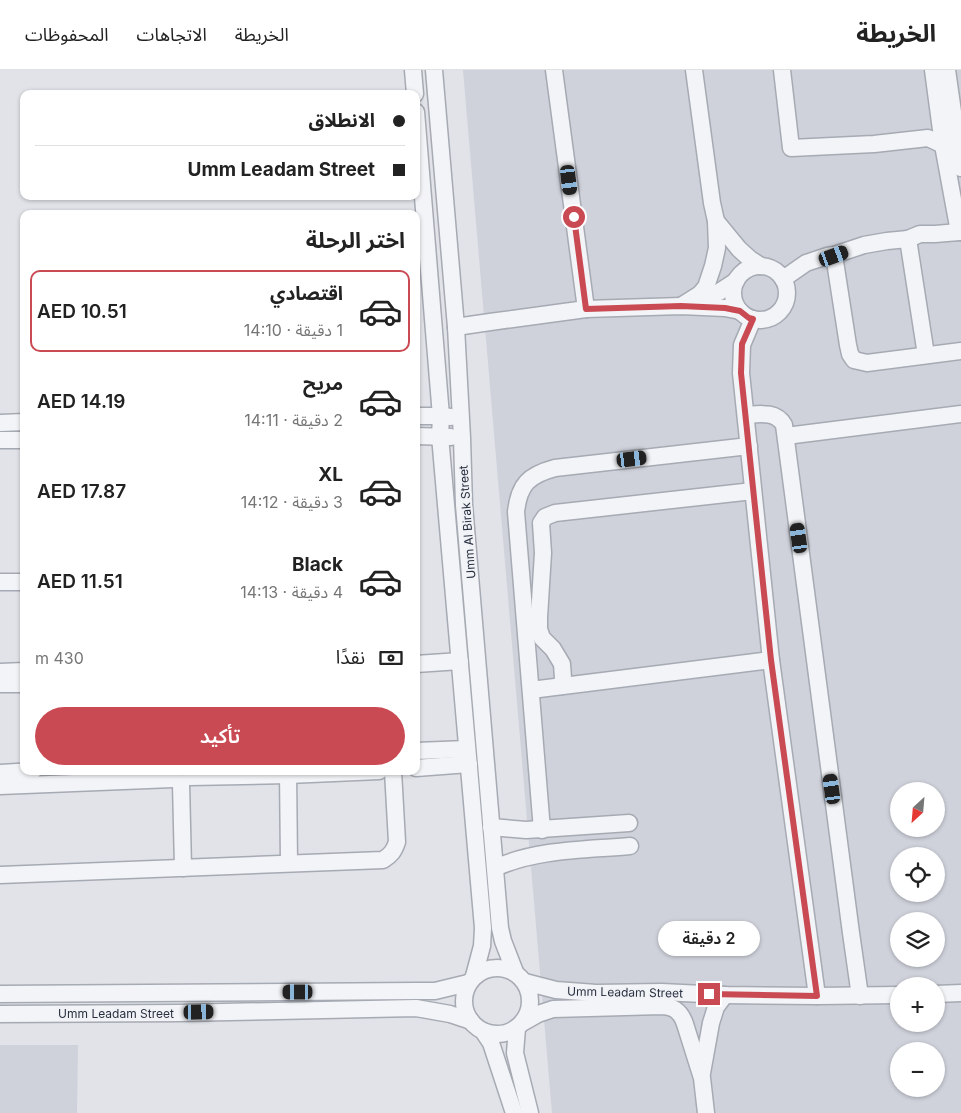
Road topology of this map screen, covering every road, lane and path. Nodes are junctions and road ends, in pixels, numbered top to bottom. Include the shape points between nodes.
1 (413, 70) edge
2 (434, 70) edge
3 (554, 70) edge
4 (694, 70) edge
5 (782, 70) edge
6 (933, 70) edge
7 (947, 70) edge
8 (415, 90) edge
9 (953, 143) edge
10 (420, 161) edge
11 (961, 168) edge
12 (716, 221) junction
13 (960, 232) edge
14 (908, 239) junction
15 (834, 256) junction
16 (761, 266) junction
17 (783, 279) junction
18 (736, 281) junction
19 (681, 306) junction
20 (586, 309) junction
21 (747, 315) junction
22 (456, 327) junction
23 (961, 351) edge
24 (926, 355) junction
25 (961, 414) edge
26 (746, 415) junction
27 (420, 416) edge
28 (441, 416) junction
29 (461, 419) junction
30 (20, 422) edge
31 (0, 423) edge
32 (420, 436) edge
33 (440, 436) junction
34 (786, 436) junction
35 (462, 438) junction
36 (0, 440) edge
37 (20, 440) edge
38 (748, 446) junction
39 (753, 491) junction
40 (464, 506) junction
41 (446, 507) junction
42 (0, 582) edge
43 (20, 582) edge
44 (771, 660) junction
45 (460, 661) junction
46 (420, 664) edge
47 (0, 672) edge
48 (20, 672) edge
49 (0, 684) edge
50 (20, 684) edge
51 (562, 686) junction
52 (531, 690) junction
53 (420, 752) edge
54 (468, 756) junction
55 (420, 767) edge
56 (20, 771) edge
57 (0, 772) edge
58 (217, 775) edge
59 (288, 775) edge
60 (394, 775) edge
61 (181, 776) edge
62 (0, 786) edge
63 (629, 823) dead end
64 (491, 827) junction
65 (542, 830) junction
66 (630, 846) dead end
67 (288, 863) junction
68 (183, 868) junction
69 (495, 868) junction
70 (0, 875) edge
71 (520, 977) junction
72 (471, 980) junction
73 (179, 992) junction
74 (961, 993) edge
75 (0, 994) edge
76 (945, 994) edge
77 (725, 995) junction
78 (890, 995) edge
79 (817, 996) junction
80 (860, 996) junction
81 (180, 1013) junction
82 (0, 1014) edge
83 (520, 1025) junction
84 (477, 1026) junction
85 (702, 1078) junction
86 (514, 1113) edge
87 (530, 1113) edge
88 (706, 1113) edge

1 - 8 street
2 - 22 street, Umm Al Birak Street
3 - 20 street
4 - 12 street
5 - 9 street via 791,148 928,138
6 - 9 street
7 - 9 street
9 - 11 street
9 - 13 street
10 - 28 street, Umm Al Birak Street
12 - 16 street via 739,249
12 - 19 street via 717,248 706,287
13 - 14 street via 920,234
14 - 15 street via 864,245
14 - 24 street
15 - 17 street via 806,263
15 - 24 street via 848,345 854,360 867,363
16 - 17 street via 777,272
16 - 18 street via 749,268
17 - 21 street via 787,295 780,312 762,320
18 - 19 street via 719,292
18 - 21 street via 733,289 736,306
19 - 20 street
19 - 21 street via 725,308
20 - 22 street
21 - 26 street via 741,373
22 - 29 street, Umm Al Birak Street
23 - 24 street
25 - 34 street
26 - 34 street via 776,416 784,425
26 - 38 street
27 - 28 street
28 - 29 street
28 - 33 street, Umm Al Birak Street
29 - 35 street, Umm Al Birak Street
30 - 31 street
32 - 33 street
33 - 35 street
33 - 41 street, Umm Al Birak Street
34 - 80 street
35 - 40 street, Umm Al Birak Street
36 - 37 street
38 - 39 street
38 - 52 street via 555,468 530,478 519,495 516,512
39 - 44 street
39 - 51 street via 545,517 541,523 543,553 539,629 562,664
40 - 41 street via 454,503
40 - 64 street, Umm Al Birak Street
41 - 45 street, Umm Al Birak Street
42 - 43 street
44 - 51 street
44 - 79 street
45 - 46 street
45 - 54 street, Umm Al Birak Street
47 - 48 street
49 - 50 street
51 - 52 street
52 - 65 street
53 - 54 street
54 - 55 street
54 - 72 street, Umm Al Birak Street via 483,928 482,946
56 - 57 street
58 - 61 street
59 - 67 street
60 - 67 street via 397,842 390,856 383,860
61 - 62 street
61 - 68 street
63 - 65 street
64 - 65 street
64 - 69 street, Umm Al Birak Street
66 - 69 street via 537,854 511,860
67 - 68 street
68 - 70 street
69 - 71 street, Umm Al Birak Street via 500,928
71 - 72 street via 501,967 486,968
71 - 77 street, Umm Leadam Street via 556,990
71 - 83 street via 531,999 527,1016
72 - 73 street, Umm Leadam Street via 418,991
72 - 84 street via 464,992 464,1003 466,1013
73 - 75 street, Umm Leadam Street
73 - 81 street
74 - 76 street
77 - 79 street, Umm Leadam Street
77 - 85 street via 710,1023
78 - 80 street, Umm Leadam Street
79 - 80 street, Umm Leadam Street
81 - 82 street, Umm Leadam Street
81 - 84 street, Umm Leadam Street via 416,1008 450,1014
83 - 84 street via 504,1033 490,1033
83 - 85 street, Umm Leadam Street via 553,1008 668,1006 683,1018
83 - 87 street via 515,1054
84 - 86 street via 491,1043
85 - 88 street

